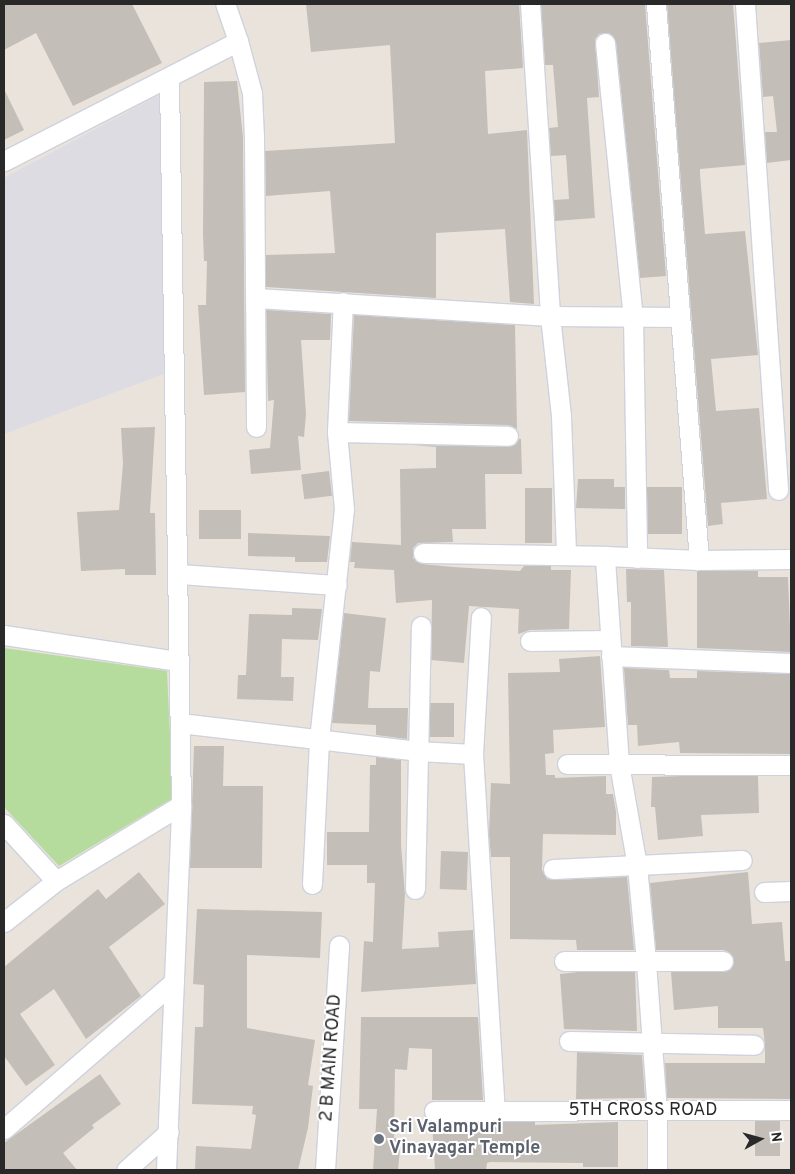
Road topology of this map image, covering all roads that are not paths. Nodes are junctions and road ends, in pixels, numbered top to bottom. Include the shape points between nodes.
1 (225, 4) edge
2 (530, 4) edge
3 (656, 4) edge
4 (745, 4) edge
5 (238, 41) junction
6 (605, 43) dead end
7 (169, 79) junction
8 (4, 161) edge
9 (256, 298) junction
10 (343, 302) junction
11 (550, 316) junction
12 (678, 317) junction
13 (634, 318) junction
14 (256, 427) dead end
15 (337, 432) junction
16 (508, 436) dead end
17 (778, 490) dead end
18 (422, 553) dead end
19 (566, 555) junction
20 (605, 556) junction
21 (637, 558) junction
22 (791, 559) edge
23 (699, 560) junction
24 (178, 574) junction
25 (337, 585) junction
26 (481, 617) dead end
27 (421, 626) dead end
28 (4, 635) edge
29 (530, 641) dead end
30 (611, 648) junction
31 (179, 661) junction
32 (791, 663) edge
33 (180, 723) junction
34 (319, 738) junction
35 (417, 751) junction
36 (473, 754) junction
37 (567, 764) dead end
38 (619, 764) junction
39 (791, 765) edge
40 (181, 805) junction
41 (4, 824) edge
42 (742, 860) dead end
43 (637, 866) junction
44 (553, 869) dead end
45 (56, 881) junction
46 (312, 884) dead end
47 (415, 889) dead end
48 (791, 891) edge
49 (764, 892) dead end
50 (4, 922) edge
51 (340, 945) dead end
52 (564, 961) dead end
53 (646, 961) junction
54 (723, 961) dead end
55 (174, 982) junction
56 (569, 1041) dead end
57 (650, 1043) junction
58 (754, 1045) dead end
59 (495, 1109) junction
60 (791, 1110) edge
61 (434, 1111) dead end
62 (657, 1112) junction
63 (4, 1129) edge
64 (169, 1132) junction
65 (126, 1170) edge
66 (166, 1170) edge
67 (325, 1170) edge
68 (657, 1170) edge

1 - 5 street
2 - 11 street
3 - 12 street
4 - 17 street
5 - 7 street via 210,53
5 - 9 street via 252,93
6 - 13 street
7 - 8 street
7 - 24 street
9 - 10 street
9 - 14 street
10 - 11 street
10 - 15 street
11 - 13 street
11 - 19 street via 560,416
12 - 13 street
12 - 23 street
13 - 21 street
15 - 16 street
15 - 25 street via 344,509
18 - 19 street
19 - 20 street
20 - 21 street
20 - 30 street
21 - 23 street
22 - 23 street
24 - 25 street
24 - 31 street
25 - 34 street
26 - 36 street
27 - 35 street
28 - 31 street
29 - 30 street
30 - 32 street
30 - 38 street
31 - 33 street
33 - 34 street
33 - 40 street
34 - 35 street
34 - 46 street
35 - 36 street
35 - 47 street
36 - 59 street
37 - 38 street
38 - 39 street
38 - 43 street
40 - 45 street
40 - 55 street
41 - 45 street
42 - 43 street
43 - 44 street
43 - 53 street
45 - 50 street
48 - 49 street
51 - 67 street, 2 B MAIN ROAD
52 - 53 street
53 - 54 street
53 - 57 street
55 - 63 street
55 - 64 street
56 - 57 street
57 - 58 street
57 - 62 street
59 - 61 street, 5TH CROSS ROAD
59 - 62 street, 5TH CROSS ROAD
60 - 62 street, 5TH CROSS ROAD
62 - 68 street
64 - 65 street
64 - 66 street

